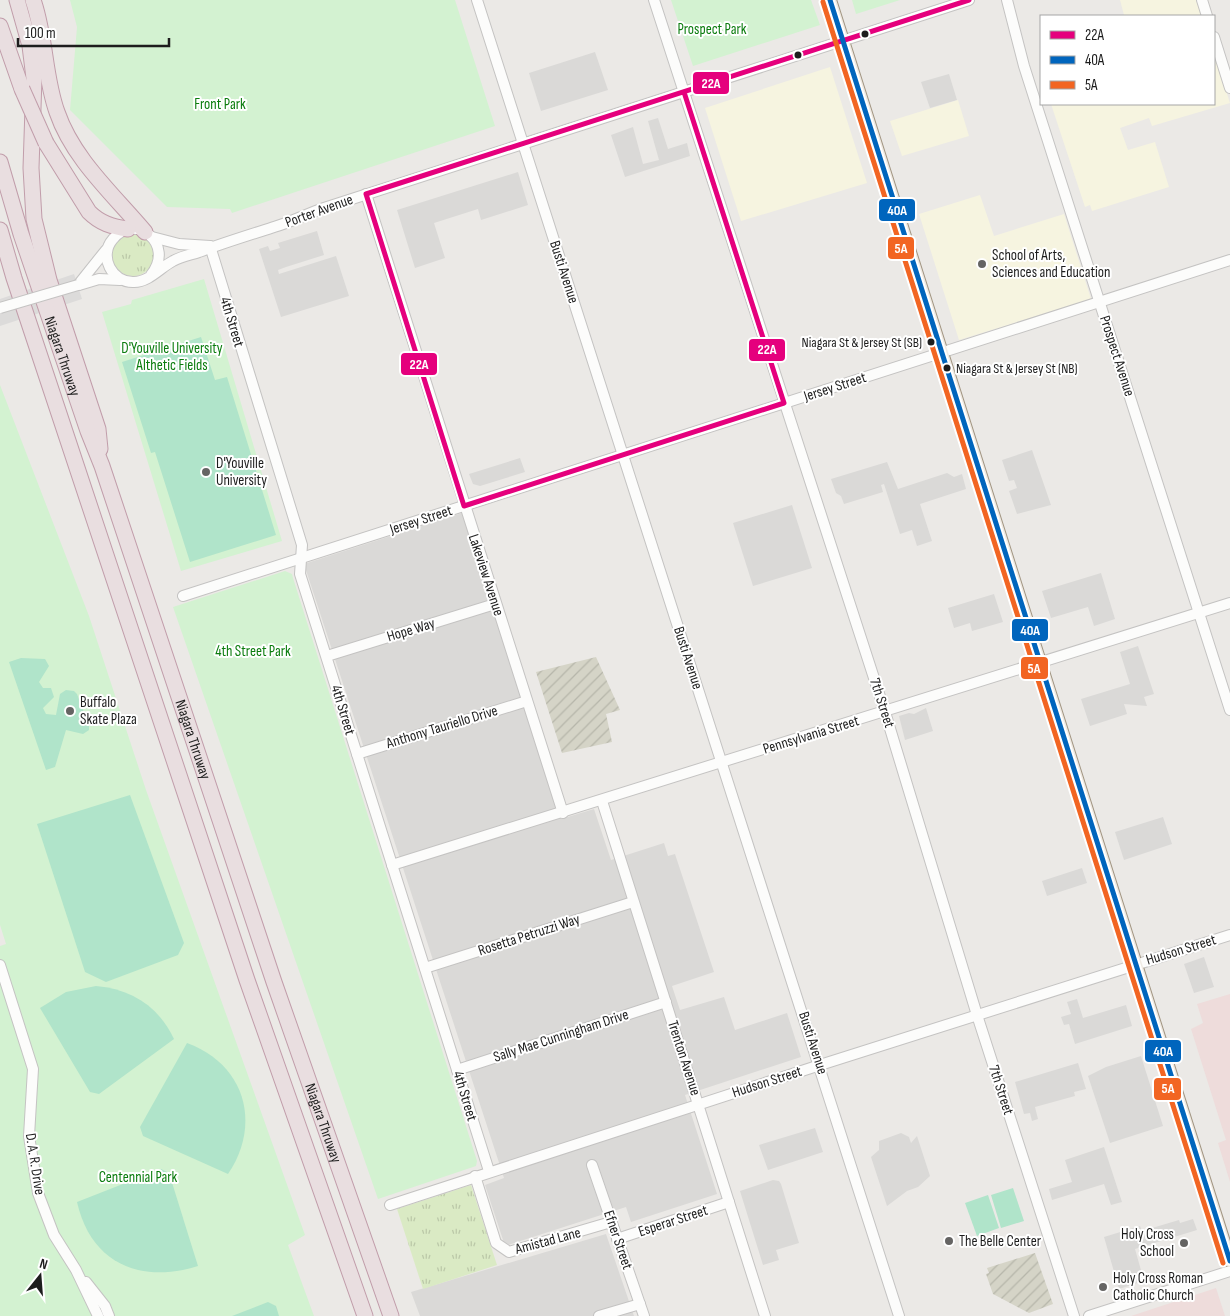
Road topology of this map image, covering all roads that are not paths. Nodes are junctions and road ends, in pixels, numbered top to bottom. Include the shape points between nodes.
1 (17, 0) edge
2 (33, 0) edge
3 (477, 0) edge
4 (654, 0) edge
5 (830, 0) edge
6 (969, 0) edge
7 (1007, 0) edge
8 (1202, 0) edge
9 (1207, 15) edge
10 (0, 26) edge
11 (1215, 40) edge
12 (843, 42) junction
13 (1230, 88) edge
14 (684, 92) junction
15 (522, 142) junction
16 (0, 162) edge
17 (366, 194) junction
18 (128, 229) junction
19 (0, 230) edge
20 (149, 234) junction
21 (108, 246) junction
22 (210, 246) junction
23 (0, 255) edge
24 (1230, 260) edge
25 (151, 275) junction
26 (14, 278) junction
27 (124, 281) junction
28 (78, 285) junction
29 (1100, 302) junction
30 (0, 308) edge
31 (942, 352) junction
32 (784, 403) junction
33 (622, 455) junction
34 (102, 466) junction
35 (464, 506) junction
36 (302, 558) junction
37 (183, 596) dead end
38 (1230, 603) edge
39 (495, 604) junction
40 (1199, 613) junction
41 (327, 656) junction
42 (1041, 663) junction
43 (527, 701) junction
44 (1230, 710) edge
45 (885, 712) junction
46 (357, 754) junction
47 (722, 763) junction
48 (602, 801) junction
49 (563, 813) junction
50 (392, 865) junction
51 (633, 902) junction
52 (1230, 935) edge
53 (1138, 964) junction
54 (0, 965) edge
55 (425, 968) junction
56 (666, 1002) junction
57 (978, 1015) junction
58 (820, 1065) junction
59 (457, 1070) junction
60 (699, 1105) junction
61 (592, 1165) dead end
62 (489, 1171) junction
63 (475, 1176) junction
64 (728, 1202) junction
65 (390, 1205) dead end
66 (611, 1222) junction
67 (617, 1239) junction
68 (1230, 1261) edge
69 (76, 1270) junction
70 (1230, 1271) edge
71 (640, 1304) junction
72 (98, 1316) edge
73 (109, 1316) edge
74 (365, 1316) edge
75 (391, 1316) edge
76 (599, 1316) edge
77 (644, 1316) edge
78 (765, 1316) edge
79 (899, 1316) edge
80 (1074, 1316) edge
81 (1089, 1316) edge

1 - 34 highway via 28,38 34,78 34,219 49,280 98,429
2 - 20 highway via 43,37 52,96 64,131 87,165
3 - 15 street, Busti Avenue
4 - 14 street, 7th Street
5 - 12 main road
6 - 12 street, Porter Avenue
7 - 29 street, Prospect Avenue via 1024,66
8 - 9 street
10 - 18 highway, bridge via 22,89 46,143 89,212 109,226
11 - 13 street
12 - 14 street, Porter Avenue
12 - 31 main road
14 - 15 street, Porter Avenue
14 - 32 street, 7th Street
15 - 17 street, Porter Avenue
15 - 33 street, Busti Avenue
16 - 34 highway, Niagara Thruway via 27,251
17 - 22 street, Porter Avenue
17 - 35 street, Lakeview Avenue
18 - 20 street, Porter Avenue
18 - 21 street
19 - 26 highway, Niagara Thruway
20 - 22 street, Porter Avenue via 179,244
20 - 25 street via 160,252
21 - 27 street via 108,263 117,277
21 - 28 street
22 - 25 street, Porter Avenue via 174,260
22 - 36 street, 4th Street via 302,546
23 - 26 highway
24 - 29 street, Jersey Street
25 - 27 street, Porter Avenue via 134,282
26 - 74 highway, Niagara Thruway via 247,980
27 - 28 street, Porter Avenue via 108,278
28 - 30 street, Porter Avenue, bridge
29 - 31 street, Jersey Street
29 - 40 street, Prospect Avenue
31 - 32 street, Jersey Street
31 - 42 main road
32 - 33 street, Jersey Street
32 - 45 street, 7th Street
33 - 35 street, Jersey Street
33 - 47 street, Busti Avenue
34 - 75 highway, Niagara Thruway via 274,982
35 - 36 street, Jersey Street
35 - 39 street, Lakeview Avenue
36 - 37 street, Jersey Street
36 - 41 street, 4th Street via 300,574
38 - 40 street, Pennsylvania Street
39 - 41 street, Hope Way
39 - 43 street, Lakeview Avenue
40 - 42 street, Pennsylvania Street
40 - 44 street, Prospect Avenue
41 - 46 street, 4th Street
42 - 45 street, Pennsylvania Street
42 - 53 main road
43 - 46 street, Anthony Tauriello Drive
43 - 49 street, Lakeview Avenue
45 - 47 street, Pennsylvania Street
45 - 57 street, 7th Street
46 - 50 street, 4th Street
47 - 48 street, Pennsylvania Street
47 - 58 street, Busti Avenue
48 - 49 street, Pennsylvania Street
48 - 51 street, Trenton Avenue
49 - 50 street, Pennsylvania Street
50 - 55 street, 4th Street
51 - 55 street, Rosetta Petruzzi Way
51 - 56 street, Trenton Avenue
52 - 53 street, Hudson Street
53 - 57 street, Hudson Street
53 - 68 main road
54 - 69 street, D. A. R. Drive via 33,1069 28,1136 37,1188 54,1235
55 - 59 street, 4th Street
56 - 59 street, Sally Mae Cunningham Drive
56 - 60 street, Trenton Avenue
57 - 58 street, Hudson Street
57 - 80 street, 7th Street
58 - 60 street, Hudson Street
58 - 79 street, Busti Avenue
59 - 62 street, 4th Street
60 - 62 street, Hudson Street
60 - 64 street, Trenton Avenue
61 - 66 street, Efner Street
62 - 63 street, Hudson Street
63 - 65 street, Hudson Street
63 - 66 street, Amistad Lane via 496,1243 509,1252
64 - 67 street, Esperar Street
64 - 78 street, Trenton Avenue
66 - 67 street, Efner Street
67 - 71 street, Efner Street
69 - 72 street, D. A. R. Drive
69 - 73 street, D. A. R. Drive via 95,1292
70 - 81 street
71 - 76 street
71 - 77 street, Efner Street

